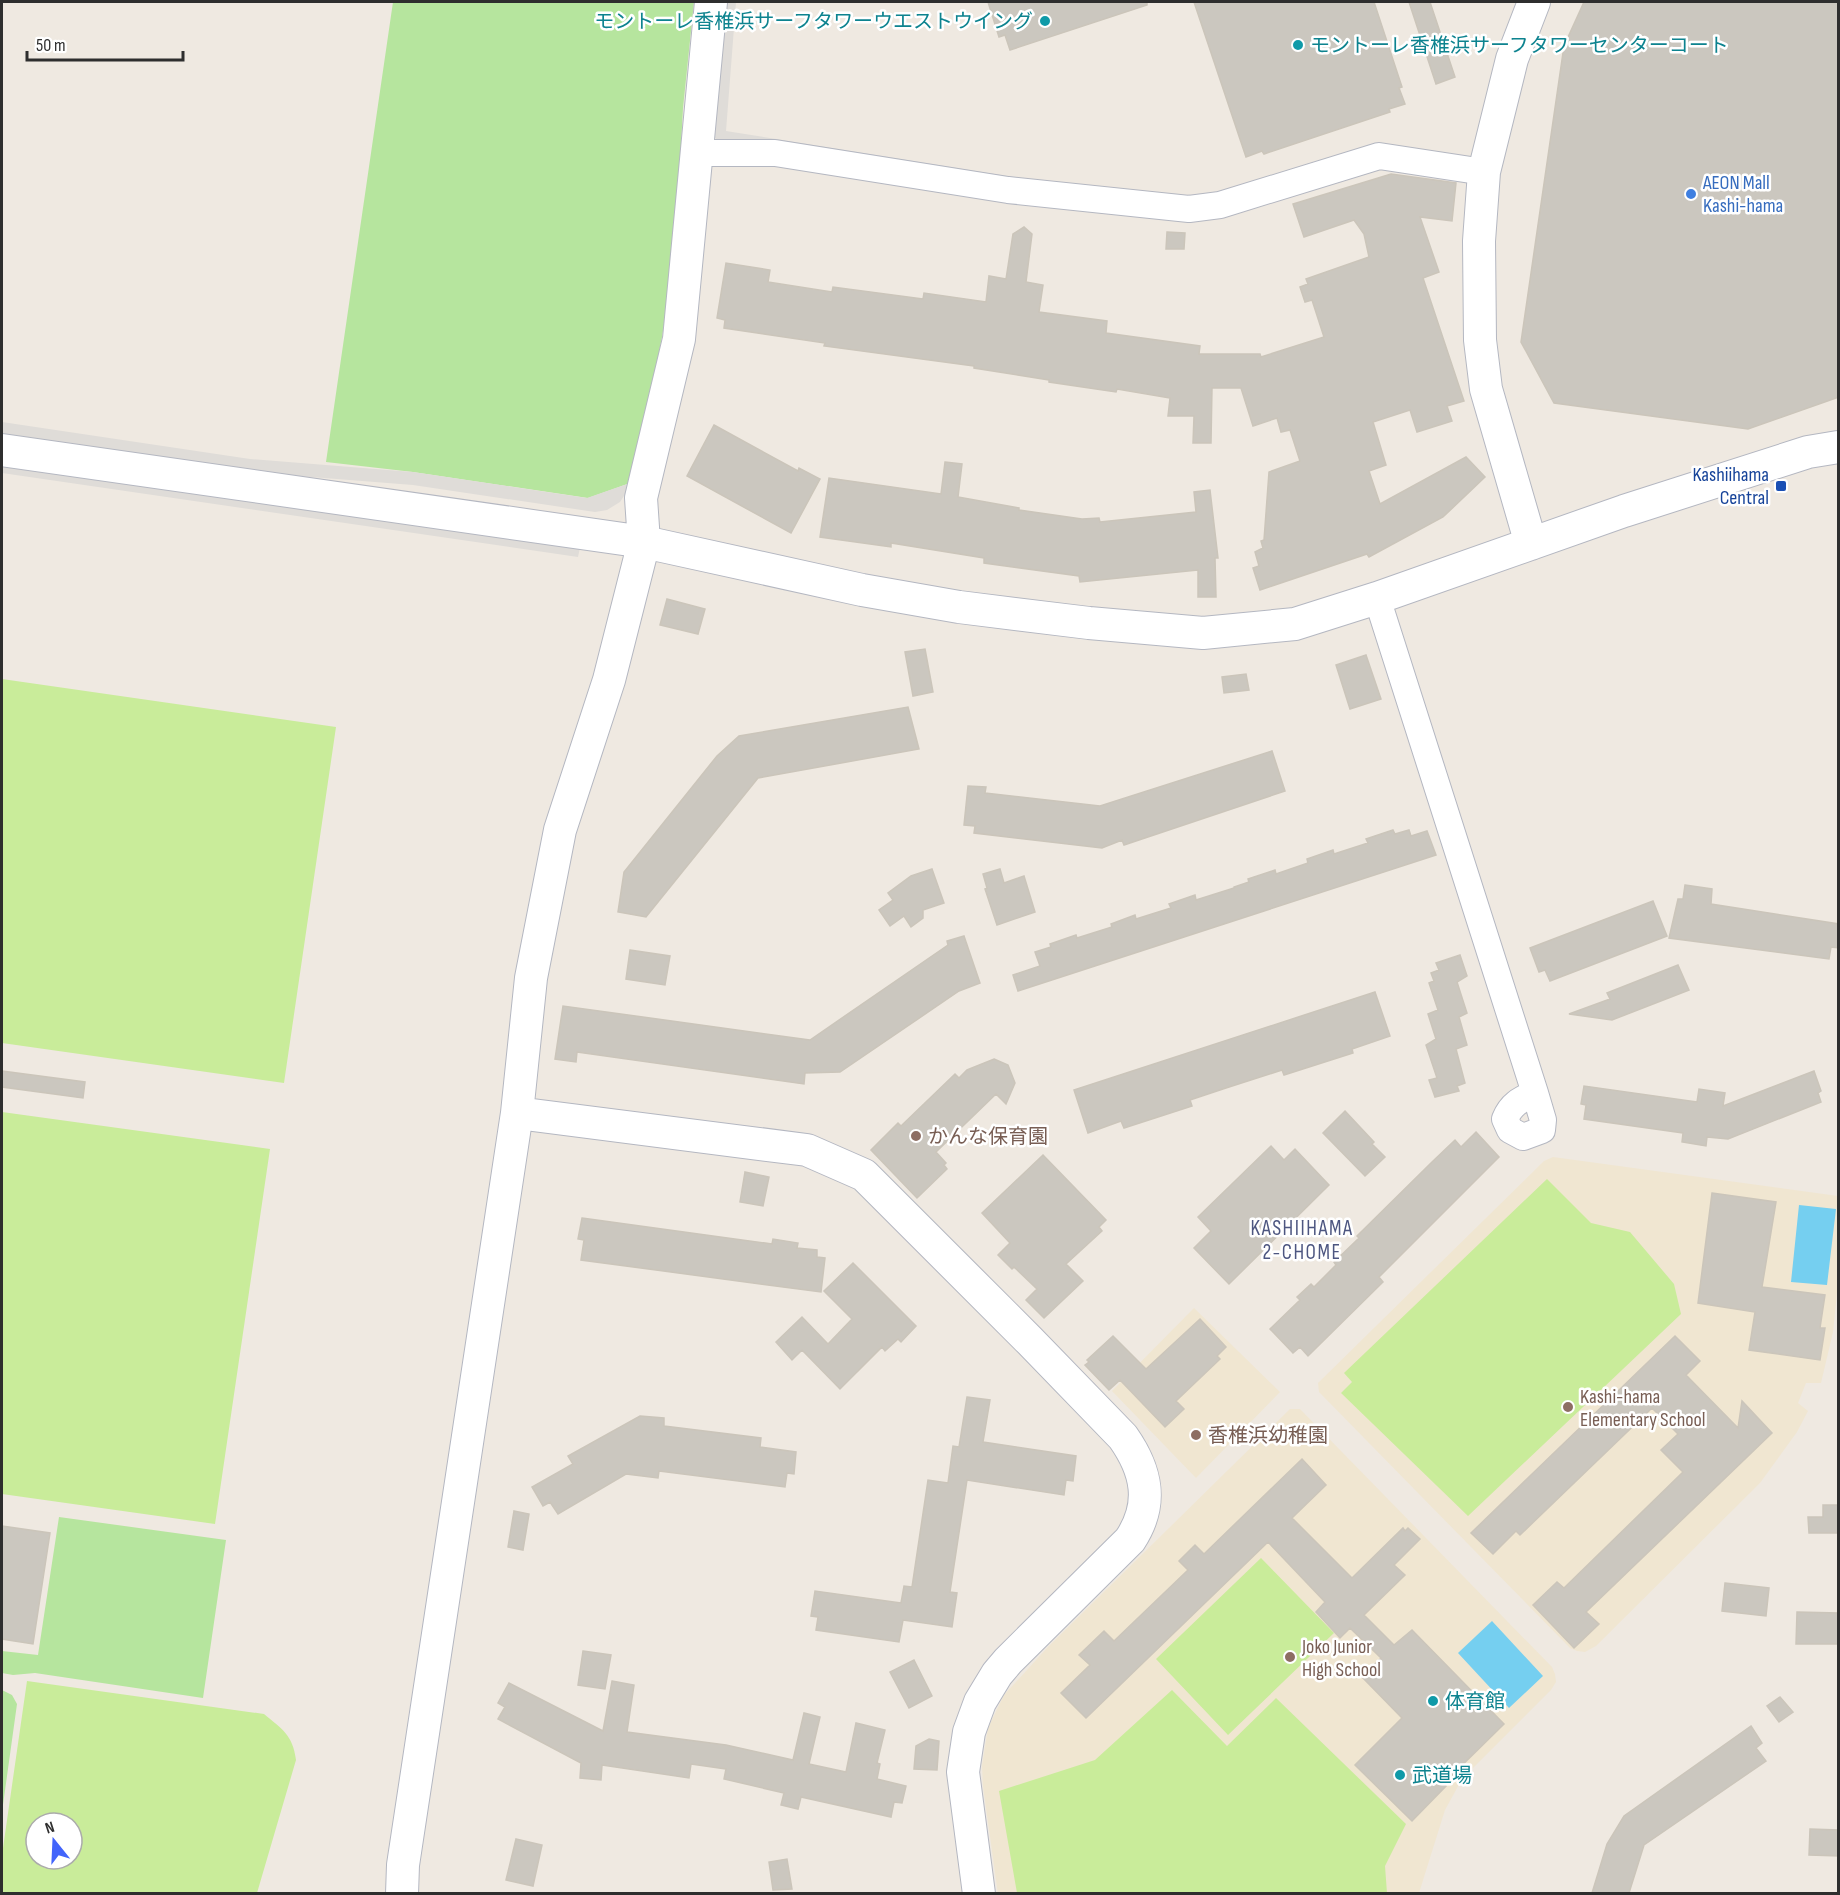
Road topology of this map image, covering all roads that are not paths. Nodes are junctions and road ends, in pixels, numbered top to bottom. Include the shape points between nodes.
1 (711, 2) edge
2 (1534, 2) edge
3 (697, 153) junction
4 (1484, 172) junction
5 (1839, 447) edge
6 (2, 450) edge
7 (644, 542) junction
8 (1531, 544) junction
9 (1377, 598) junction
10 (1535, 1093) dead end
11 (517, 1113) junction
12 (402, 1893) edge
13 (978, 1893) edge

1 - 3 street
2 - 4 street via 1512,59
3 - 4 street via 775,153 1008,190 1189,209 1220,206 1379,156
3 - 7 street via 679,339 641,498
4 - 8 street via 1479,241 1481,350 1486,389
5 - 8 street via 1809,452
6 - 7 street
7 - 9 street via 959,607 1203,633 1295,624
7 - 11 street via 609,680 560,830 531,978
8 - 9 street
9 - 10 street
11 - 12 street via 440,1613
11 - 13 street via 807,1150 864,1175 1030,1341 1133,1452 1140,1467 1145,1506 1130,1540 1002,1667 983,1695 969,1732 963,1772

